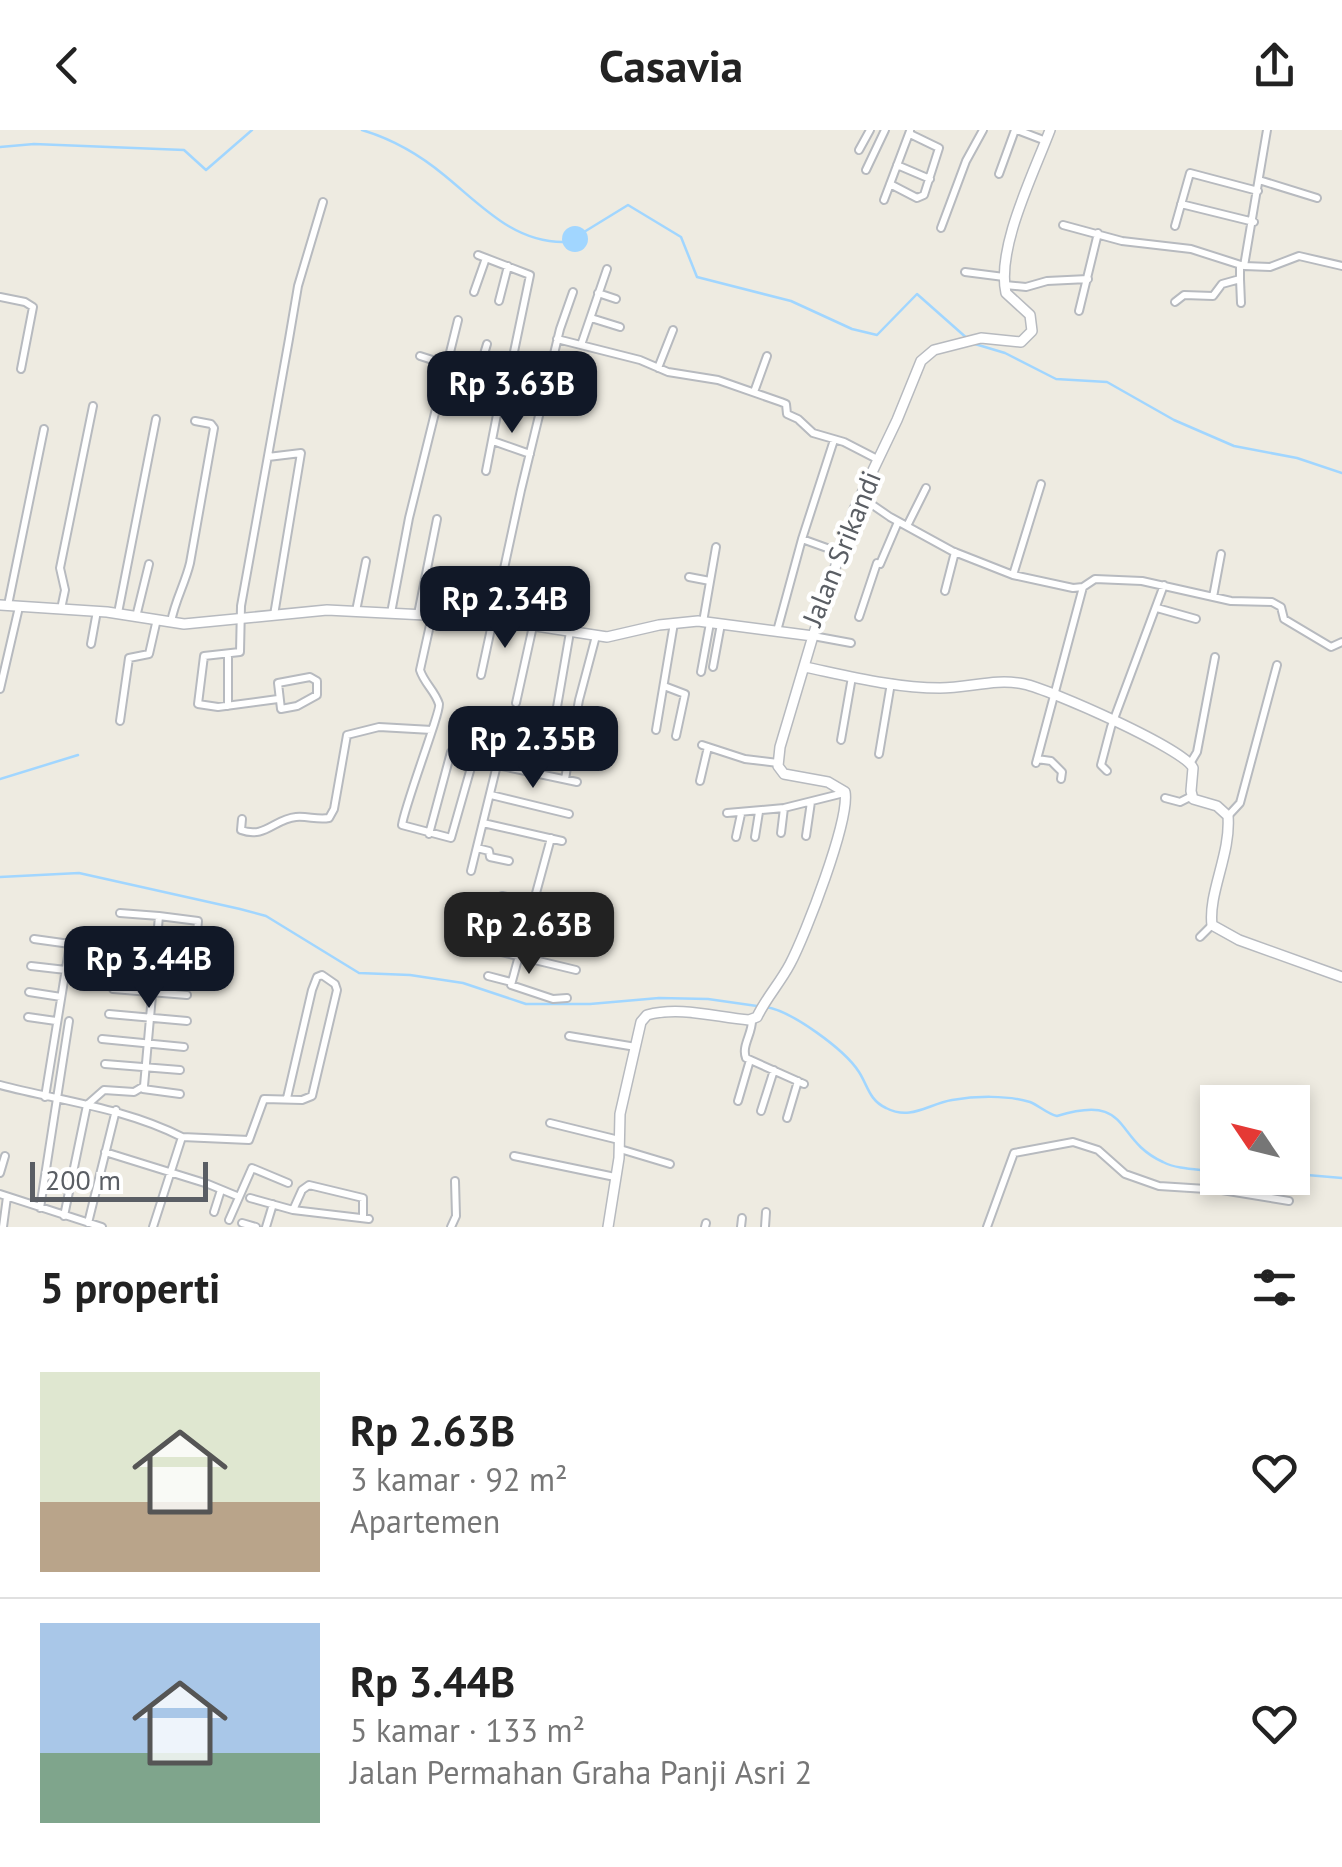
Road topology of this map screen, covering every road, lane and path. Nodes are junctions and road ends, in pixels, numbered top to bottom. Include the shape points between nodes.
1 (870, 130) edge
2 (885, 130) edge
3 (983, 130) edge
4 (1016, 130) edge
5 (1050, 130) edge
6 (1267, 130) edge
7 (910, 132) edge
8 (1046, 141) junction
9 (859, 150) dead end
10 (897, 165) junction
11 (866, 170) dead end
12 (998, 174) dead end
13 (930, 179) junction
14 (1260, 180) junction
15 (890, 184) junction
16 (1258, 191) junction
17 (1316, 198) dead end
18 (884, 200) dead end
19 (323, 202) dead end
20 (1180, 204) junction
21 (1254, 222) junction
22 (1063, 225) dead end
23 (1175, 226) dead end
24 (941, 228) dead end
25 (1098, 233) junction
26 (508, 266) junction
27 (1242, 266) junction
28 (1342, 266) edge
29 (607, 269) dead end
30 (965, 272) dead end
31 (1240, 279) junction
32 (1088, 280) junction
33 (1004, 281) junction
34 (474, 292) dead end
35 (573, 292) dead end
36 (598, 293) junction
37 (0, 297) edge
38 (616, 300) dead end
39 (498, 301) dead end
40 (1176, 302) dead end
41 (1241, 303) dead end
42 (1079, 311) dead end
43 (591, 318) junction
44 (458, 320) dead end
45 (620, 327) dead end
46 (673, 330) dead end
47 (558, 334) junction
48 (487, 344) dead end
49 (581, 346) junction
50 (420, 356) dead end
51 (768, 356) dead end
52 (460, 360) dead end
53 (445, 364) junction
54 (481, 365) junction
55 (658, 368) junction
56 (21, 369) dead end
57 (510, 371) junction
58 (549, 379) junction
59 (475, 384) dead end
60 (754, 392) junction
61 (501, 394) dead end
62 (93, 406) dead end
63 (156, 418) dead end
64 (195, 421) dead end
65 (44, 429) dead end
66 (493, 440) junction
67 (834, 440) junction
68 (530, 454) junction
69 (268, 458) junction
70 (877, 459) junction
71 (486, 470) dead end
72 (1041, 484) dead end
73 (926, 488) dead end
74 (860, 496) junction
75 (437, 518) dead end
76 (898, 522) junction
77 (907, 526) junction
78 (802, 539) junction
79 (716, 548) dead end
80 (838, 552) junction
81 (955, 552) junction
82 (1220, 554) dead end
83 (366, 561) dead end
84 (149, 564) dead end
85 (1013, 575) junction
86 (688, 576) dead end
87 (710, 581) junction
88 (1164, 585) junction
89 (1083, 587) junction
90 (945, 590) dead end
91 (550, 591) dead end
92 (532, 596) dead end
93 (1213, 597) junction
94 (9, 606) edge
95 (1157, 608) junction
96 (61, 610) junction
97 (97, 611) junction
98 (356, 611) junction
99 (118, 613) junction
100 (391, 613) junction
101 (418, 614) junction
102 (432, 614) junction
103 (274, 616) junction
104 (136, 617) junction
105 (859, 617) dead end
106 (239, 619) junction
107 (1196, 619) dead end
108 (157, 620) junction
109 (492, 620) junction
110 (171, 622) junction
111 (674, 623) junction
112 (711, 623) junction
113 (532, 626) junction
114 (570, 632) junction
115 (777, 632) junction
116 (596, 636) junction
117 (813, 636) junction
118 (1342, 642) edge
119 (851, 643) dead end
120 (91, 644) dead end
121 (228, 654) junction
122 (1214, 657) dead end
123 (1277, 665) dead end
124 (713, 667) dead end
125 (804, 667) junction
126 (701, 672) dead end
127 (481, 675) dead end
128 (852, 677) junction
129 (891, 683) junction
130 (664, 686) junction
131 (0, 689) edge
132 (1052, 694) junction
133 (278, 698) junction
134 (516, 703) dead end
135 (228, 706) junction
136 (557, 707) dead end
137 (120, 721) dead end
138 (1113, 722) junction
139 (432, 730) junction
140 (656, 730) dead end
141 (676, 736) dead end
142 (840, 740) dead end
143 (452, 752) dead end
144 (879, 754) dead end
145 (1191, 762) junction
146 (778, 763) junction
147 (472, 764) dead end
148 (1107, 771) dead end
149 (565, 779) junction
150 (1061, 779) dead end
151 (700, 781) dead end
152 (577, 782) dead end
153 (845, 792) junction
154 (491, 795) junction
155 (1192, 796) junction
156 (1165, 798) dead end
157 (811, 802) junction
158 (784, 808) junction
159 (759, 812) junction
160 (727, 813) dead end
161 (569, 814) dead end
162 (740, 814) junction
163 (1228, 816) junction
164 (242, 819) dead end
165 (483, 822) junction
166 (781, 832) dead end
167 (428, 834) junction
168 (806, 836) dead end
169 (736, 837) dead end
170 (756, 837) dead end
171 (550, 838) junction
172 (562, 841) dead end
173 (477, 848) junction
174 (509, 862) dead end
175 (471, 871) dead end
176 (502, 896) dead end
177 (531, 901) junction
178 (120, 913) dead end
179 (590, 915) dead end
180 (159, 916) junction
181 (495, 922) dead end
182 (1212, 925) junction
183 (524, 929) junction
184 (1200, 937) dead end
185 (34, 938) dead end
186 (121, 938) dead end
187 (156, 944) junction
188 (587, 944) dead end
189 (489, 949) dead end
190 (518, 956) junction
191 (115, 964) dead end
192 (31, 966) dead end
193 (154, 967) junction
194 (66, 970) junction
195 (190, 970) dead end
196 (576, 970) dead end
197 (488, 976) dead end
198 (1342, 976) edge
199 (512, 982) junction
200 (114, 989) dead end
201 (29, 992) dead end
202 (151, 993) junction
203 (188, 994) dead end
204 (61, 997) junction
205 (567, 998) dead end
206 (109, 1014) dead end
207 (756, 1016) junction
208 (28, 1017) dead end
209 (149, 1017) junction
210 (56, 1021) junction
211 (69, 1021) dead end
212 (187, 1021) dead end
213 (569, 1036) dead end
214 (102, 1039) dead end
215 (147, 1043) junction
216 (184, 1047) dead end
217 (636, 1048) junction
218 (750, 1060) junction
219 (105, 1064) dead end
220 (145, 1068) junction
221 (180, 1070) dead end
222 (774, 1070) junction
223 (0, 1085) edge
224 (142, 1089) junction
225 (180, 1094) dead end
226 (45, 1097) junction
227 (287, 1098) junction
228 (58, 1100) junction
229 (738, 1101) dead end
230 (87, 1105) junction
231 (116, 1110) junction
232 (761, 1110) dead end
233 (788, 1118) dead end
234 (550, 1123) dead end
235 (182, 1137) junction
236 (620, 1145) junction
237 (105, 1152) junction
238 (5, 1156) dead end
239 (514, 1156) dead end
240 (670, 1164) dead end
241 (0, 1173) edge
242 (169, 1174) junction
243 (616, 1177) junction
244 (455, 1181) dead end
245 (288, 1183) dead end
246 (221, 1189) junction
247 (4, 1196) edge
248 (237, 1196) junction
249 (250, 1198) dead end
250 (1289, 1201) dead end
251 (273, 1204) junction
252 (40, 1208) junction
253 (293, 1210) junction
254 (214, 1212) dead end
255 (766, 1212) dead end
256 (64, 1216) junction
257 (229, 1220) dead end
258 (88, 1223) junction
259 (242, 1223) dead end
260 (3, 1227) edge
261 (102, 1227) edge
262 (153, 1227) edge
263 (256, 1227) edge
264 (266, 1227) edge
265 (450, 1227) edge
266 (608, 1227) edge
267 (765, 1227) edge
268 (986, 1227) edge

1 - 9 street
2 - 11 street
3 - 24 street
4 - 8 street
4 - 12 street
5 - 8 street
6 - 14 street
7 - 10 street
7 - 13 street via 939,148
8 - 33 street
10 - 13 street
10 - 15 street
13 - 15 street via 922,198
14 - 16 street
14 - 17 street
15 - 18 street
16 - 20 street via 1192,173
16 - 21 street
19 - 69 street via 298,286
20 - 21 street
20 - 23 street
21 - 27 street
22 - 25 street
25 - 27 street
25 - 32 street
26 - 34 street via 482,256
26 - 39 street
26 - 57 street via 530,274
27 - 28 street via 1270,268 1299,256
27 - 31 street
29 - 36 street
30 - 33 street
31 - 40 street via 1222,284 1213,296 1184,295
31 - 41 street
32 - 33 street via 1026,287
32 - 42 street
33 - 70 street, Jalan Srikandi via 1008,296 1030,315 1029,337 1017,343 981,338 931,352 918,366
35 - 47 street
36 - 38 street
36 - 43 street
37 - 56 street via 33,307
43 - 45 street
43 - 49 street
44 - 53 street
46 - 55 street
47 - 49 street
47 - 58 street
48 - 54 street
49 - 55 street
50 - 53 street
51 - 60 street
52 - 54 street
53 - 100 street
54 - 57 street
54 - 59 street
55 - 60 street
57 - 58 street
58 - 68 street
60 - 67 street via 786,404 787,414 804,428
61 - 66 street
62 - 96 street via 60,568
63 - 99 street
64 - 110 street via 211,424 213,433 190,563
65 - 94 street
66 - 68 street
66 - 71 street
67 - 70 street
67 - 78 street
68 - 109 street
69 - 103 street via 301,452
69 - 106 street
70 - 74 street, Jalan Srikandi
72 - 85 street
73 - 77 street
74 - 76 street
74 - 80 street, Jalan Srikandi
75 - 101 street
76 - 77 street
76 - 105 street
77 - 81 street
78 - 80 street
78 - 115 street
79 - 87 street
80 - 117 street, Jalan Srikandi
81 - 85 street
81 - 90 street
82 - 93 street
83 - 98 street
84 - 104 street
85 - 89 street
86 - 87 street
87 - 112 street
88 - 89 street via 1096,579
88 - 93 street
88 - 95 street
89 - 132 street
91 - 113 street
92 - 113 street
93 - 118 street via 1272,602 1286,622 1318,642
94 - 96 street, Jalan Srikandi
94 - 131 street
95 - 107 street
95 - 138 street
96 - 97 street, Jalan Srikandi
97 - 99 street, Jalan Srikandi
97 - 120 street
98 - 100 street, Jalan Srikandi
98 - 103 street, Jalan Srikandi
99 - 104 street, Jalan Srikandi
100 - 101 street, Jalan Srikandi
101 - 102 street, Jalan Srikandi
102 - 109 street, Jalan Srikandi
102 - 139 street via 420,664 440,708
103 - 106 street, Jalan Srikandi
104 - 108 street, Jalan Srikandi
106 - 110 street, Jalan Srikandi
106 - 121 street via 240,652
108 - 110 street, Jalan Srikandi
108 - 137 street via 150,654 129,658
109 - 113 street, Jalan Srikandi
109 - 127 street
111 - 112 street, Jalan Srikandi
111 - 116 street, Jalan Srikandi
111 - 130 street
112 - 115 street, Jalan Srikandi
112 - 124 street
112 - 126 street
113 - 114 street, Jalan Srikandi
113 - 134 street
114 - 116 street, Jalan Srikandi
114 - 136 street
115 - 117 street, Jalan Srikandi
116 - 149 street
117 - 119 street
117 - 125 street
121 - 135 street
121 - 135 street via 204,656 198,704
122 - 145 street
123 - 163 street via 1240,802
125 - 128 street
125 - 146 street
128 - 129 street
128 - 142 street
129 - 132 street via 940,688 1011,682
129 - 144 street
130 - 140 street
130 - 141 street via 686,694
132 - 138 street
132 - 150 street via 1036,761 1054,763
133 - 133 street via 280,682 316,681 312,700 284,710
133 - 135 street
138 - 145 street
138 - 148 street via 1101,762
139 - 164 street via 390,726 347,735 330,818 293,818 256,833 241,830
139 - 167 street via 402,822
143 - 167 street
145 - 155 street
146 - 151 street via 705,746
146 - 153 street via 784,774
147 - 167 street via 451,838
149 - 152 street
149 - 154 street via 498,765
153 - 157 street
153 - 207 street via 837,837 802,938
154 - 161 street
154 - 165 street
155 - 156 street via 1180,802
155 - 163 street
157 - 158 street
157 - 168 street
158 - 159 street
158 - 166 street
159 - 162 street
159 - 170 street
160 - 162 street
162 - 169 street
163 - 182 street
165 - 171 street
165 - 173 street
171 - 172 street
171 - 177 street
173 - 174 street
173 - 175 street
176 - 177 street
177 - 179 street
177 - 183 street
178 - 180 street
180 - 187 street
180 - 187 street via 194,919 199,926 195,944
181 - 183 street
182 - 184 street
182 - 198 street
183 - 188 street
183 - 190 street
185 - 194 street via 70,944
186 - 187 street
187 - 193 street
189 - 190 street
190 - 196 street
190 - 199 street
191 - 193 street
192 - 194 street
193 - 195 street
193 - 202 street
194 - 204 street
197 - 199 street
199 - 205 street via 531,994
200 - 202 street
201 - 204 street
202 - 203 street
202 - 209 street
204 - 210 street
206 - 209 street
207 - 217 street via 652,1012 641,1022
207 - 218 street via 743,1055
208 - 210 street
209 - 212 street
209 - 215 street
210 - 226 street
211 - 228 street
213 - 217 street
214 - 215 street
215 - 216 street
215 - 220 street
217 - 236 street via 620,1114
218 - 222 street
218 - 229 street
219 - 220 street
220 - 221 street
220 - 224 street
222 - 232 street
222 - 233 street via 801,1083
223 - 226 street
224 - 225 street
224 - 230 street via 104,1090
226 - 228 street
227 - 227 street via 308,1002 322,976 336,990 312,1096
227 - 235 street via 264,1098 249,1140
228 - 230 street
228 - 252 street
230 - 231 street
230 - 256 street
231 - 235 street
231 - 237 street
234 - 236 street
235 - 242 street
236 - 240 street
236 - 243 street
237 - 242 street
237 - 258 street
238 - 241 street
239 - 243 street
242 - 246 street
242 - 262 street
243 - 266 street
244 - 265 street
245 - 248 street via 252,1168
246 - 248 street
246 - 254 street
247 - 252 street
247 - 260 street
248 - 257 street
249 - 251 street
250 - 268 street via 1159,1186 1125,1174 1094,1147 1068,1141 1014,1153
251 - 253 street
251 - 264 street
252 - 256 street
253 - 253 street via 309,1185 363,1198 366,1218
255 - 267 street
256 - 258 street
258 - 261 street
259 - 263 street

